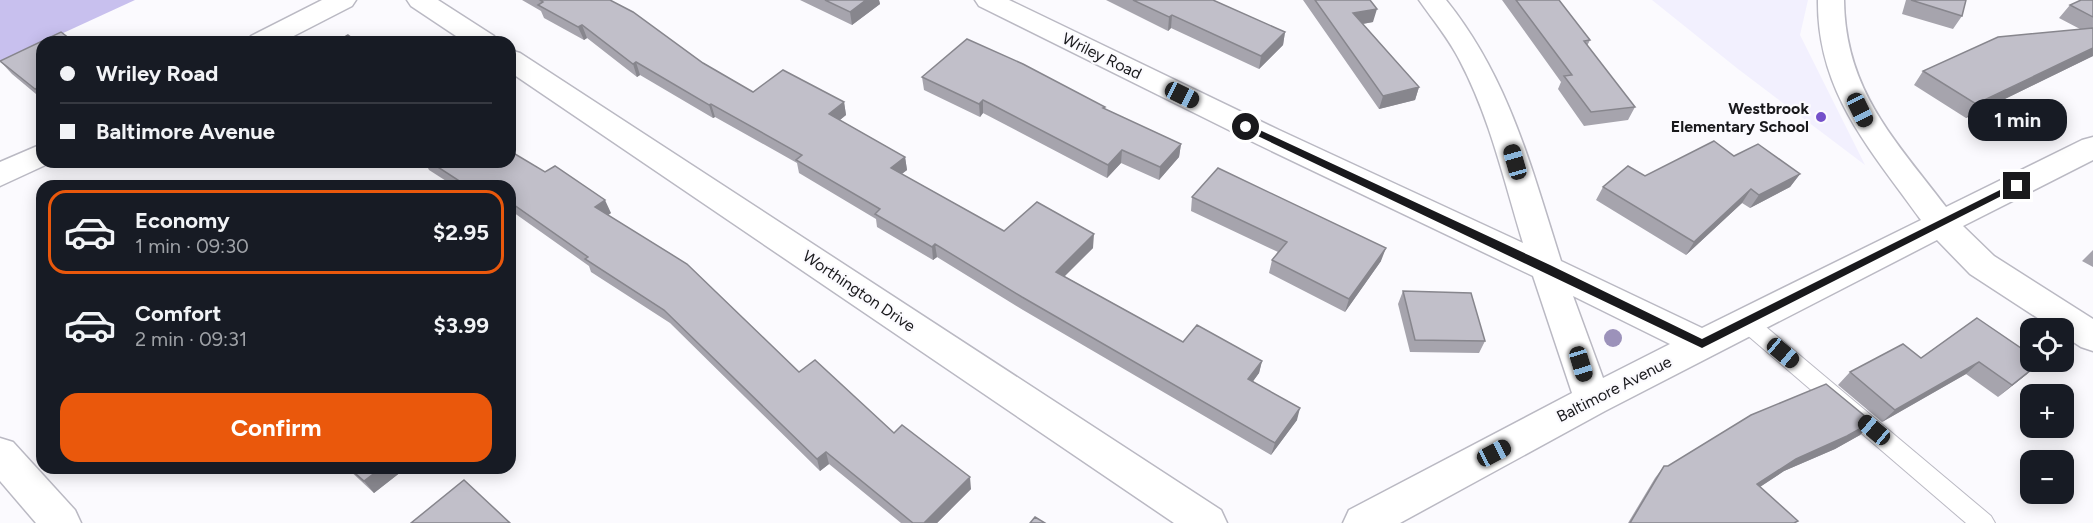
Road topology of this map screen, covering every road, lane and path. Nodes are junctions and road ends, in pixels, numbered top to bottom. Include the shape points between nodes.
1 (343, 0) edge
2 (420, 0) edge
3 (988, 0) edge
4 (1432, 0) edge
5 (1831, 0) edge
6 (273, 36) edge
7 (475, 36) edge
8 (516, 63) edge
9 (2093, 147) edge
10 (36, 157) edge
11 (0, 176) edge
12 (1941, 224) junction
13 (1546, 268) junction
14 (1746, 322) junction
15 (2093, 337) edge
16 (1702, 344) junction
17 (1592, 400) junction
18 (0, 454) edge
19 (1393, 517) edge
20 (61, 523) edge
21 (1207, 523) edge
22 (1983, 523) edge

1 - 6 street
2 - 7 street
3 - 13 street, Wriley Road
4 - 13 street via 1477,64 1503,124
5 - 12 street via 1831,30 1845,80 1867,124
8 - 21 street, Worthington Drive
9 - 12 street, Baltimore Avenue
10 - 11 street
12 - 14 street, Baltimore Avenue
12 - 15 street via 1982,265
13 - 16 street, Wriley Road
13 - 17 street
14 - 16 street, Baltimore Avenue
14 - 22 lane
16 - 17 street, Baltimore Avenue
17 - 19 street, Baltimore Avenue
18 - 20 street

